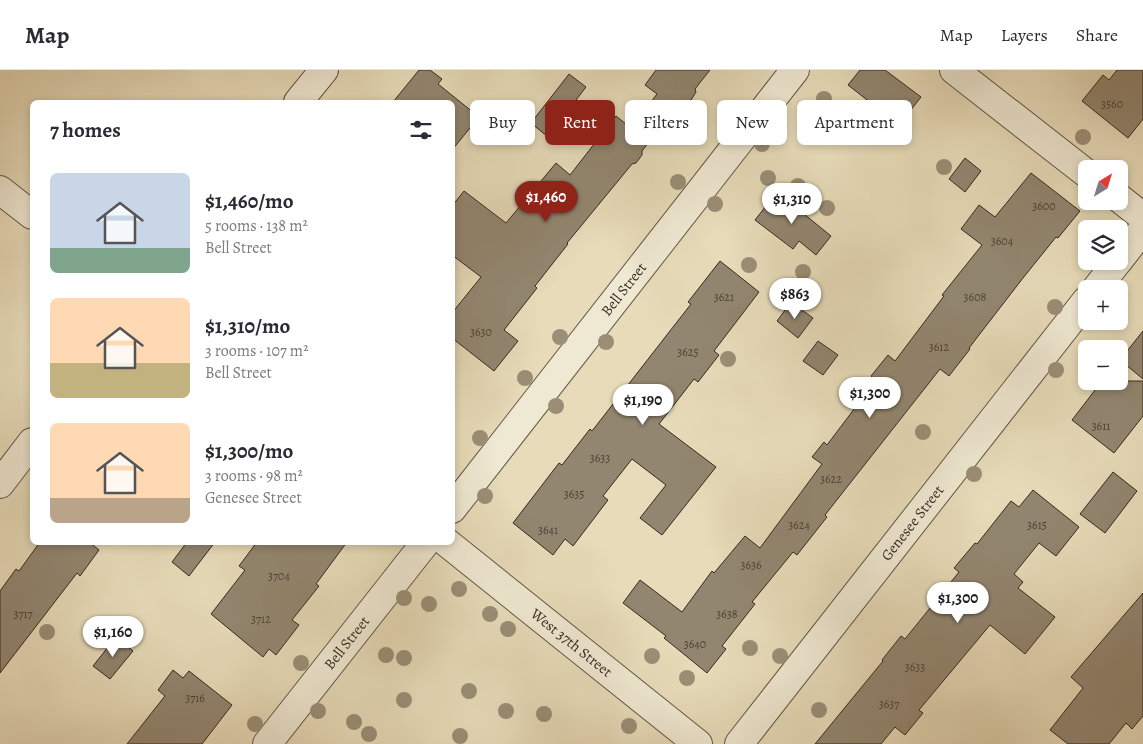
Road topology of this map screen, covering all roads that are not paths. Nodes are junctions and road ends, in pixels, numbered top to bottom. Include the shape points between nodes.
1 (324, 70) edge
2 (795, 70) edge
3 (954, 70) edge
4 (300, 100) edge
5 (1078, 167) edge
6 (0, 190) edge
7 (1123, 210) edge
8 (30, 213) edge
9 (1133, 242) edge
10 (1103, 280) edge
11 (1078, 311) edge
12 (30, 445) edge
13 (0, 484) edge
14 (455, 505) edge
15 (424, 545) edge
16 (450, 545) edge
17 (267, 744) edge
18 (698, 744) edge
19 (739, 744) edge

1 - 4 street
2 - 14 street, Bell Street
3 - 5 street
6 - 8 street
7 - 9 street
9 - 10 street
11 - 19 street, Genesee Street
12 - 13 street
15 - 17 street, Bell Street
16 - 18 street, West 37th Street

